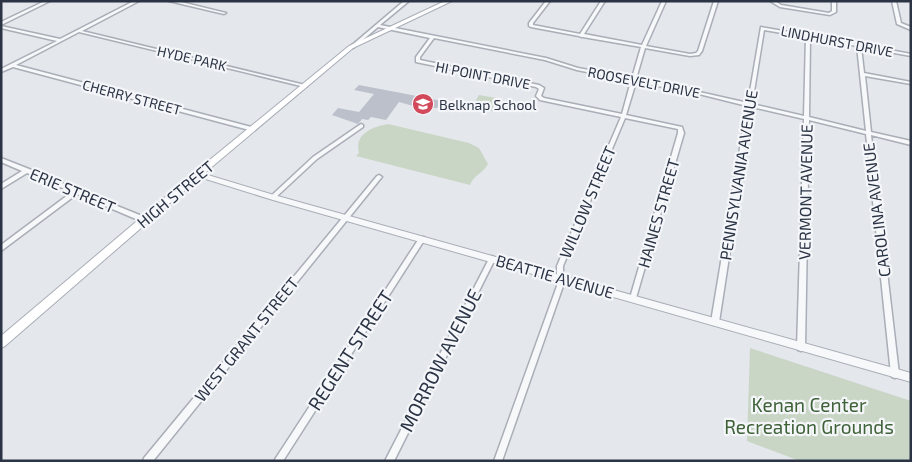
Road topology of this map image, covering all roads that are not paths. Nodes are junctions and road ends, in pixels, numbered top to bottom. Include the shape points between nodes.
1 (48, 1) edge
2 (137, 1) edge
3 (170, 1) edge
4 (407, 1) edge
5 (450, 1) edge
6 (548, 1) edge
7 (603, 1) edge
8 (664, 1) edge
9 (716, 1) edge
10 (772, 1) edge
11 (834, 1) edge
12 (894, 1) edge
13 (224, 13) dead end
14 (1, 25) edge
15 (377, 26) junction
16 (762, 28) joint
17 (389, 29) junction
18 (911, 29) edge
19 (78, 31) junction
20 (581, 36) junction
21 (808, 36) junction
22 (433, 37) junction
23 (60, 40) junction
24 (859, 45) junction
25 (644, 46) junction
26 (351, 48) junction
27 (911, 55) edge
28 (12, 65) junction
29 (1, 71) edge
30 (862, 74) junction
31 (634, 79) junction
32 (911, 83) edge
33 (305, 86) junction
34 (749, 105) junction
35 (624, 115) junction
36 (806, 119) junction
37 (361, 126) dead end
38 (680, 128) joint
39 (253, 129) junction
40 (867, 134) junction
41 (911, 143) edge
42 (1, 160) edge
43 (27, 170) junction
44 (198, 174) junction
45 (380, 177) dead end
46 (1, 188) edge
47 (78, 190) junction
48 (273, 197) junction
49 (346, 217) junction
50 (145, 220) junction
51 (422, 239) junction
52 (1, 249) edge
53 (492, 259) junction
54 (559, 278) junction
55 (632, 298) junction
56 (715, 322) junction
57 (1, 343) edge
58 (801, 348) junction
59 (895, 374) junction
60 (911, 378) edge
61 (146, 461) edge
62 (278, 461) edge
63 (389, 461) edge
64 (498, 461) edge

1 - 14 street
2 - 19 street
3 - 13 street
4 - 15 street
5 - 17 main road, HIGH STREET
6 - 20 street via 531,26
7 - 20 street
8 - 25 street, WILLOW STREET
9 - 25 street via 697,54
10 - 11 street via 780,6 830,14 834,12
12 - 18 street via 899,24
14 - 23 street
15 - 17 street, ROOSEVELT DRIVE
15 - 26 street
16 - 21 street, LINDHURST DRIVE
16 - 34 street, PENNSYLVANIA AVENUE
17 - 22 street, ROOSEVELT DRIVE
17 - 26 main road, HIGH STREET
19 - 23 street
19 - 33 street, HYDE PARK
20 - 25 street
21 - 24 street, LINDHURST DRIVE
21 - 36 street, VERMONT AVENUE
22 - 31 street, ROOSEVELT DRIVE
22 - 35 street, HI POINT DRIVE via 418,61 538,86 542,88 538,96 542,99
23 - 28 street
24 - 27 street, LINDHURST DRIVE
24 - 30 street, CAROLINA AVENUE
25 - 31 street, WILLOW STREET
26 - 33 main road, HIGH STREET
28 - 29 street
28 - 39 street, CHERRY STREET
30 - 32 street
30 - 40 street, CAROLINA AVENUE
31 - 34 street, ROOSEVELT DRIVE
31 - 35 street, WILLOW STREET
33 - 39 main road, HIGH STREET
34 - 36 street, ROOSEVELT DRIVE
34 - 56 street, PENNSYLVANIA AVENUE
35 - 38 street, HI POINT DRIVE
35 - 54 street, WILLOW STREET via 560,266
36 - 40 street, ROOSEVELT DRIVE
36 - 58 street, VERMONT AVENUE
37 - 48 street via 315,158
38 - 55 street, HAINES STREET
39 - 44 main road, HIGH STREET
40 - 41 street, ROOSEVELT DRIVE
40 - 59 street, CAROLINA AVENUE
42 - 43 street, ERIE STREET
43 - 46 street
43 - 47 street, ERIE STREET
44 - 48 street, BEATTIE AVENUE
44 - 50 main road, HIGH STREET
45 - 49 street, WEST GRANT STREET
47 - 50 street, ERIE STREET
47 - 52 street
48 - 49 street, BEATTIE AVENUE
49 - 51 street, BEATTIE AVENUE
49 - 61 street, WEST GRANT STREET
50 - 57 main road, HIGH STREET
51 - 53 street, BEATTIE AVENUE
51 - 62 street, REGENT STREET
53 - 54 street, BEATTIE AVENUE
53 - 63 street, MORROW AVENUE
54 - 55 street, BEATTIE AVENUE
54 - 64 street, WILLOW STREET via 560,286
55 - 56 street, BEATTIE AVENUE
56 - 58 street, BEATTIE AVENUE
58 - 59 street, BEATTIE AVENUE
59 - 60 street, BEATTIE AVENUE

